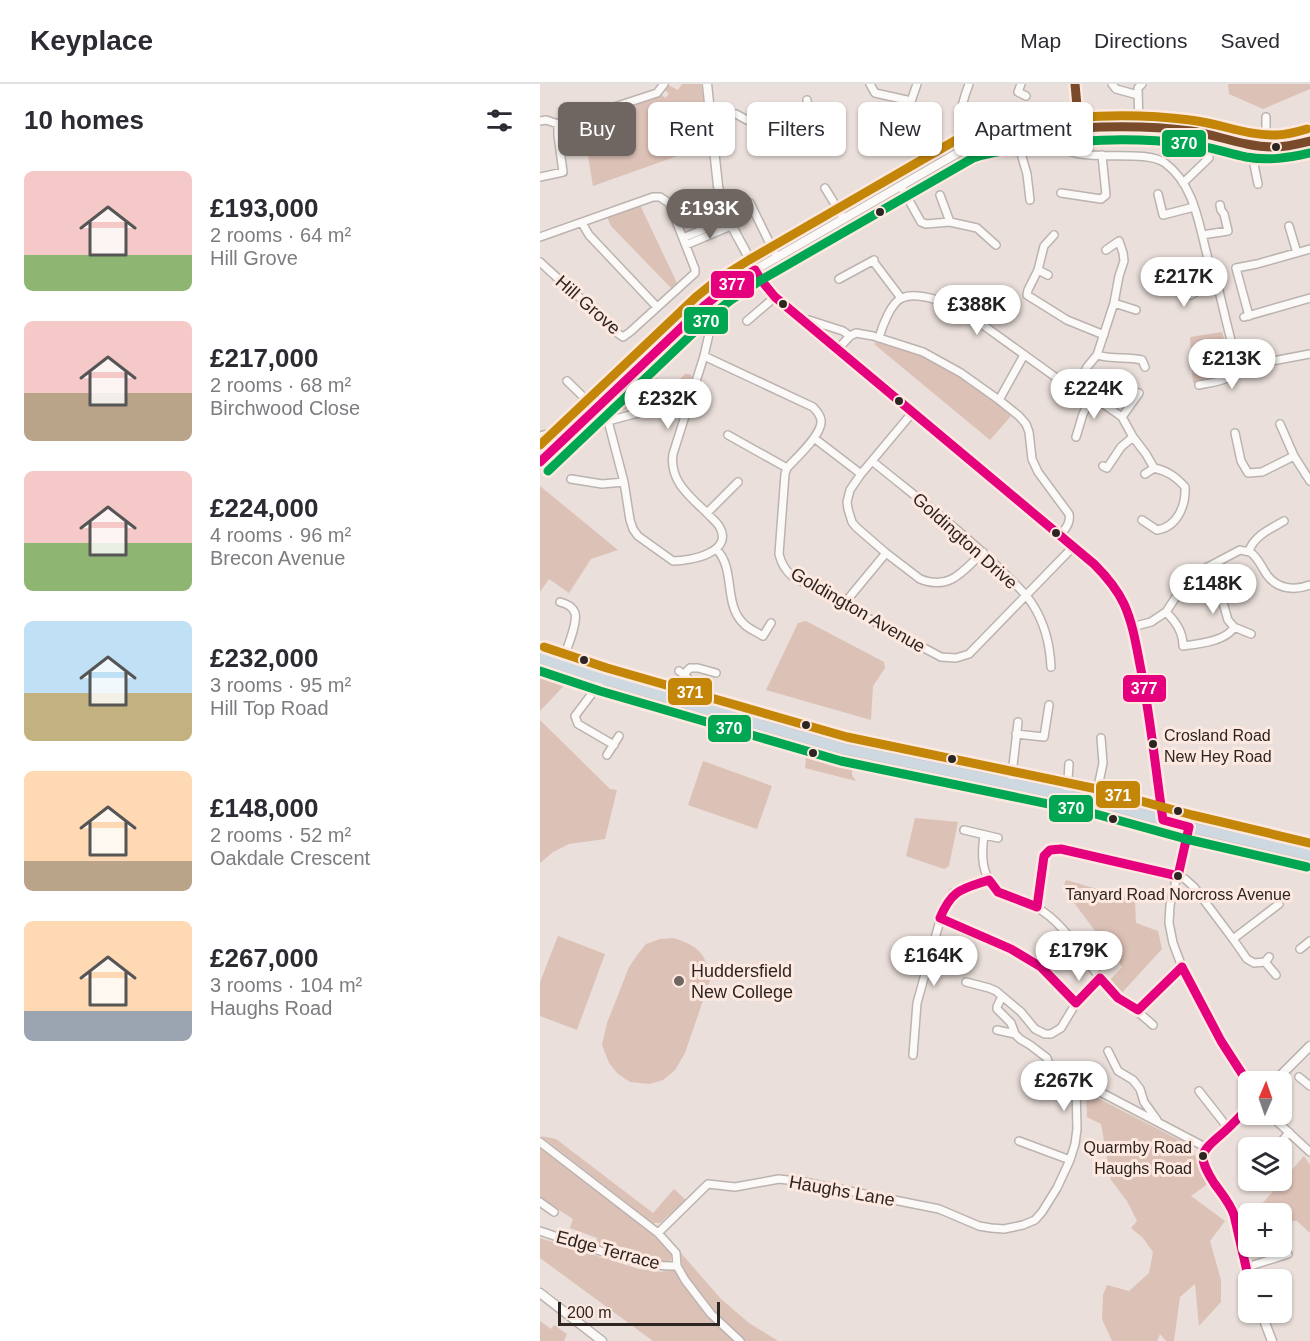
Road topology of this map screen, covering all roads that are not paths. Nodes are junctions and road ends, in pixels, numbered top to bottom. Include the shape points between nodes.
1 (664, 84) edge
2 (707, 84) edge
3 (870, 84) edge
4 (917, 84) edge
5 (969, 84) edge
6 (1021, 84) edge
7 (1075, 84) edge
8 (1112, 84) edge
9 (1142, 84) edge
10 (875, 93) junction
11 (1138, 95) junction
12 (1026, 96) dead end
13 (871, 101) dead end
14 (911, 101) joint
15 (630, 102) edge
16 (709, 102) edge
17 (964, 102) edge
18 (1077, 102) edge
19 (1266, 117) dead end
20 (540, 121) edge
21 (558, 124) edge
22 (1093, 127) edge
23 (1140, 127) junction
24 (1310, 141) edge
25 (1250, 145) junction
26 (1266, 147) junction
27 (954, 155) edge
28 (1093, 155) edge
29 (1102, 155) junction
30 (561, 156) edge
31 (714, 156) edge
32 (1022, 156) edge
33 (1209, 158) dead end
34 (1203, 164) junction
35 (1209, 172) dead end
36 (540, 177) edge
37 (1183, 183) junction
38 (1257, 184) dead end
39 (901, 186) junction
40 (825, 188) dead end
41 (1061, 193) dead end
42 (1158, 194) dead end
43 (940, 195) dead end
44 (1030, 200) dead end
45 (750, 202) dead end
46 (1220, 205) dead end
47 (1194, 207) junction
48 (844, 219) junction
49 (730, 222) junction
50 (950, 222) junction
51 (582, 223) junction
52 (1289, 226) dead end
53 (1202, 235) junction
54 (1054, 236) dead end
55 (540, 237) edge
56 (685, 242) junction
57 (996, 245) dead end
58 (1310, 249) edge
59 (1106, 250) dead end
60 (1298, 253) junction
61 (777, 258) junction
62 (540, 262) edge
63 (1168, 266) dead end
64 (755, 270) junction
65 (1038, 270) junction
66 (1048, 275) dead end
67 (840, 279) dead end
68 (1217, 284) junction
69 (775, 297) junction
70 (900, 298) junction
71 (1310, 298) edge
72 (1114, 303) junction
73 (704, 306) junction
74 (657, 307) junction
75 (1136, 310) dead end
76 (747, 321) dead end
77 (804, 321) junction
78 (1104, 335) junction
79 (850, 336) junction
80 (879, 338) junction
81 (837, 350) junction
82 (1024, 355) junction
83 (1097, 355) junction
84 (1310, 355) edge
85 (704, 356) junction
86 (1244, 363) junction
87 (1145, 367) dead end
88 (567, 381) dead end
89 (1199, 385) dead end
90 (1077, 387) junction
91 (1139, 393) dead end
92 (1092, 396) junction
93 (691, 399) junction
94 (999, 399) junction
95 (596, 410) junction
96 (912, 413) junction
97 (1122, 417) junction
98 (608, 421) junction
99 (1280, 424) dead end
100 (578, 426) junction
101 (572, 433) junction
102 (1235, 433) dead end
103 (728, 435) dead end
104 (540, 436) edge
105 (1076, 437) dead end
106 (1133, 437) junction
107 (814, 438) junction
108 (1294, 456) junction
109 (872, 461) junction
110 (540, 462) edge
111 (1103, 466) dead end
112 (787, 468) junction
113 (1154, 468) junction
114 (861, 474) junction
115 (1145, 474) dead end
116 (571, 479) dead end
117 (1310, 481) edge
118 (624, 482) junction
119 (738, 482) dead end
120 (707, 513) junction
121 (1142, 519) dead end
122 (1284, 521) dead end
123 (1060, 536) junction
124 (1073, 547) junction
125 (716, 549) junction
126 (1249, 551) junction
127 (983, 552) junction
128 (886, 553) junction
129 (1203, 569) junction
130 (1310, 585) edge
131 (1026, 596) junction
132 (560, 602) dead end
133 (843, 605) junction
134 (1166, 612) junction
135 (771, 623) dead end
136 (1132, 627) junction
137 (1234, 627) junction
138 (1251, 634) dead end
139 (540, 658) edge
140 (561, 665) junction
141 (1051, 667) dead end
142 (716, 673) dead end
143 (603, 679) junction
144 (686, 703) junction
145 (1049, 705) dead end
146 (1018, 722) dead end
147 (1016, 734) junction
148 (619, 736) dead end
149 (1101, 738) dead end
150 (614, 745) junction
151 (607, 755) dead end
152 (1069, 764) dead end
153 (1011, 783) junction
154 (1067, 795) junction
155 (1095, 801) junction
156 (1163, 820) junction
157 (1189, 827) junction
158 (964, 830) dead end
159 (984, 836) junction
160 (998, 838) dead end
161 (1310, 855) edge
162 (1178, 876) junction
163 (989, 880) junction
164 (1279, 904) dead end
165 (1037, 908) junction
166 (940, 918) junction
167 (1233, 939) junction
168 (1310, 941) edge
169 (1300, 948) dead end
170 (1182, 967) junction
171 (1276, 975) dead end
172 (1100, 978) junction
173 (966, 981) dead end
174 (1002, 996) junction
175 (1076, 1004) junction
176 (1138, 1010) junction
177 (1153, 1025) dead end
178 (997, 1030) dead end
179 (1015, 1034) junction
180 (1310, 1046) edge
181 (1108, 1051) dead end
182 (913, 1055) dead end
183 (1240, 1071) edge
184 (1285, 1071) edge
185 (1299, 1077) dead end
186 (1076, 1086) junction
187 (1310, 1086) edge
188 (1199, 1091) dead end
189 (1238, 1118) edge
190 (1281, 1125) edge
191 (1228, 1128) junction
192 (1288, 1132) junction
193 (1176, 1133) junction
194 (1285, 1137) edge
195 (1019, 1141) dead end
196 (540, 1142) edge
197 (1204, 1150) junction
198 (1310, 1152) edge
199 (1070, 1160) junction
200 (540, 1202) edge
201 (554, 1212) dead end
202 (540, 1231) edge
203 (658, 1233) junction
204 (1279, 1257) edge
205 (677, 1266) junction
206 (1244, 1268) joint
207 (540, 1293) edge
208 (1265, 1323) edge
209 (602, 1341) edge
210 (740, 1341) edge
211 (1272, 1341) edge

1 - 15 street via 657,93
2 - 16 street
3 - 10 street
4 - 14 street
5 - 17 street
6 - 12 street via 1018,92
7 - 18 street
8 - 11 street via 1116,89
9 - 11 street
10 - 13 street
10 - 14 street
11 - 23 street
19 - 26 street
20 - 21 street
22 - 23 street
23 - 25 street via 1195,132
24 - 26 street
25 - 26 street
25 - 38 street
27 - 39 street
28 - 29 street
29 - 37 street via 1145,156 1164,162
29 - 41 street via 1106,195 1101,199
30 - 36 street via 563,172
31 - 49 street via 722,204
32 - 44 street
33 - 34 street
34 - 35 street
34 - 37 street
37 - 47 street
39 - 48 street
39 - 50 street via 921,222
40 - 48 street
42 - 47 street via 1163,215
43 - 50 street
45 - 61 street
46 - 53 street via 1228,231
47 - 53 street
48 - 61 street
49 - 56 street
49 - 64 street
50 - 57 street via 977,228
51 - 55 street, Hill Grove
51 - 56 street, Hill Grove via 660,197 669,203
51 - 74 street
52 - 60 street
53 - 68 street
54 - 65 street via 1044,246
56 - 74 street, Hill Grove via 695,265 694,273
58 - 60 street
59 - 72 street via 1119,241 1123,253
60 - 71 street via 1236,268 1246,316
61 - 64 street
62 - 74 street, Hill Grove via 623,337
63 - 68 street via 1176,264 1184,296
64 - 69 street
64 - 73 street
65 - 66 street
65 - 78 street via 1028,295 1067,320
67 - 70 street via 874,260
68 - 86 street via 1236,358
69 - 76 street
69 - 77 street
70 - 80 street via 890,310
70 - 82 street via 911,296 949,303
72 - 75 street
72 - 78 street
73 - 85 street via 712,316
73 - 95 street
77 - 79 street
77 - 81 street
78 - 83 street
79 - 80 street via 856,333
79 - 81 street
80 - 94 street via 944,362
81 - 96 street
82 - 90 street
82 - 94 street
83 - 87 street via 1136,358
83 - 90 street
84 - 86 street
85 - 93 street
85 - 107 street via 813,407 821,420
86 - 89 street via 1227,379
88 - 95 street
90 - 92 street
91 - 97 street
92 - 97 street
92 - 105 street
93 - 98 street
93 - 120 street via 673,454 673,471 681,486
94 - 123 street via 1026,424 1038,472 1069,514 1068,525
95 - 98 street
95 - 100 street
96 - 109 street
96 - 123 street
97 - 106 street
98 - 100 street
98 - 118 street
99 - 108 street
100 - 101 street
101 - 104 street via 559,431
101 - 110 street
102 - 108 street via 1248,473 1262,472
103 - 112 street
106 - 111 street via 1107,468
106 - 113 street
107 - 112 street
107 - 114 street
108 - 117 street
109 - 114 street
109 - 127 street, Goldington Drive
112 - 133 street, Goldington Avenue via 781,563 792,576
113 - 115 street
113 - 121 street via 1175,476 1185,487 1184,504 1175,522 1164,529 1157,530
114 - 128 street via 848,496 852,522
116 - 118 street via 602,484
118 - 125 street via 633,529 669,559 686,560
119 - 120 street
120 - 125 street via 721,531
122 - 126 street via 1265,531
123 - 124 street
124 - 131 street, Goldington Avenue
124 - 136 street via 1118,591
125 - 135 street via 724,559 738,617 763,636
126 - 129 street via 1240,550
126 - 130 street via 1268,578 1282,588 1301,589
127 - 128 street via 959,576 941,583 920,579
127 - 131 street, Goldington Drive
128 - 133 street
129 - 134 street via 1190,577
129 - 137 street via 1209,586 1221,596
131 - 133 street, Goldington Avenue via 969,654 956,658 941,657
131 - 141 street, Goldington Drive via 1043,625
132 - 140 street via 569,605 576,615
134 - 136 street via 1151,622
134 - 137 street via 1176,623 1183,646 1211,641 1232,632
136 - 156 street
137 - 138 street
139 - 140 highway
140 - 143 highway
142 - 144 street via 698,668 681,672 690,684
143 - 144 highway
143 - 150 street via 575,716 578,724
144 - 153 highway via 844,749
145 - 147 street via 1044,737
146 - 147 street
147 - 153 street
148 - 150 street
149 - 155 street via 1103,763
150 - 151 street
152 - 154 street
153 - 154 highway
154 - 155 highway
155 - 156 highway
156 - 157 highway
157 - 161 highway
157 - 162 street
158 - 159 street
159 - 160 street
159 - 163 street via 982,864
162 - 165 street via 1061,849 1050,850 1044,856
162 - 167 street via 1194,887
162 - 170 street via 1169,923
163 - 165 street via 998,892
163 - 166 street via 953,893
164 - 167 street
165 - 172 street via 1062,927
166 - 175 street via 1011,949 1041,967
166 - 182 street via 917,1002
167 - 171 street via 1247,959 1254,963 1267,959
168 - 169 street
170 - 176 street
170 - 183 street
172 - 175 street
172 - 176 street via 1118,998
173 - 174 street
174 - 175 street via 1045,1034 1061,1028
174 - 179 street via 997,1009 1011,1023
176 - 177 street
178 - 179 street
179 - 186 street via 1047,1058 1048,1071
180 - 184 street
181 - 193 street via 1118,1071 1140,1089 1150,1113
185 - 187 street
186 - 193 street via 1085,1084
186 - 199 street via 1077,1129
188 - 191 street
189 - 191 street
190 - 192 street
191 - 197 street
192 - 194 street
192 - 198 street
193 - 197 street
195 - 199 street
196 - 203 street
197 - 206 street via 1203,1160 1212,1179 1231,1207
199 - 203 street, Haughs Lane via 1035,1220 1004,1229 979,1226 939,1209 779,1179 735,1187 708,1184
200 - 201 street
202 - 205 street, Edge Terrace via 642,1263
203 - 205 street via 676,1253
204 - 206 street
205 - 210 street via 711,1314
207 - 209 street
208 - 211 street

